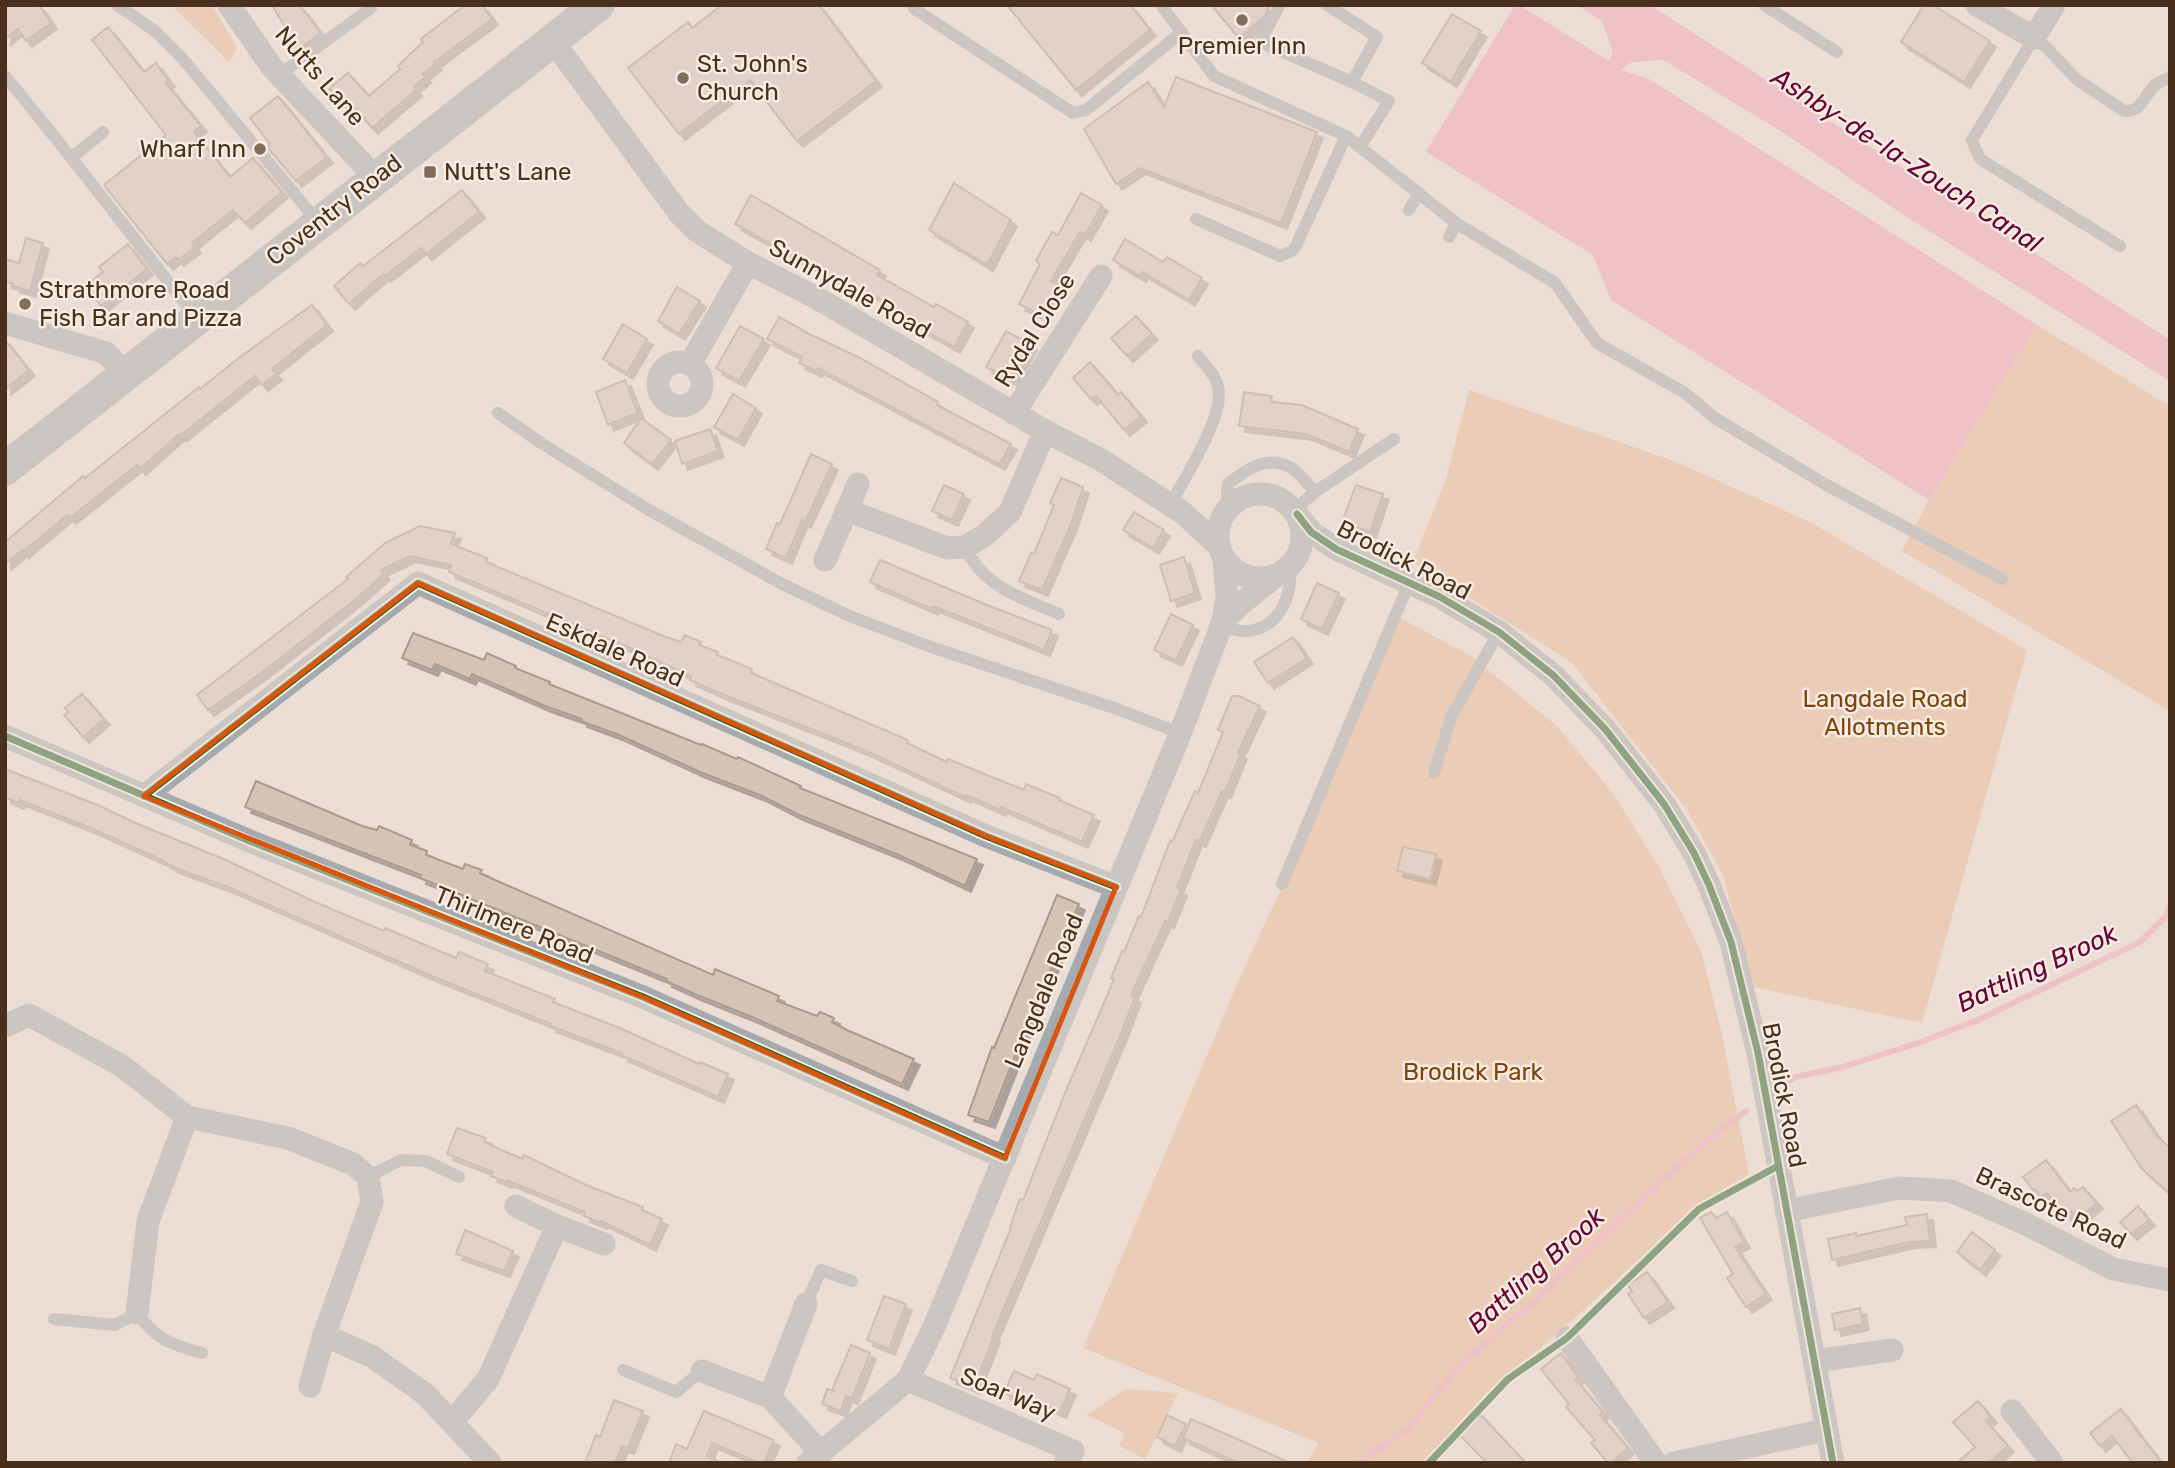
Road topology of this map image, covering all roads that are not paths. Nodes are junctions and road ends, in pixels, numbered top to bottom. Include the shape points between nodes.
1 (117, 5) edge
2 (229, 5) edge
3 (598, 5) edge
4 (912, 5) edge
5 (1161, 5) edge
6 (1280, 5) edge
7 (1327, 5) edge
8 (1764, 5) edge
9 (1977, 5) edge
10 (2054, 5) edge
11 (371, 8) dead end
12 (1182, 32) junction
13 (2034, 38) junction
14 (553, 41) junction
15 (1837, 52) dead end
16 (279, 75) junction
17 (5, 76) edge
18 (2170, 77) edge
19 (1352, 82) junction
20 (103, 132) dead end
21 (1346, 136) junction
22 (1360, 147) junction
23 (71, 158) junction
24 (376, 178) junction
25 (1419, 193) junction
26 (1409, 210) dead end
27 (1196, 219) dead end
28 (318, 223) junction
29 (1456, 223) junction
30 (1449, 237) dead end
31 (2120, 246) dead end
32 (748, 263) junction
33 (1101, 276) dead end
34 (198, 318) junction
35 (5, 323) edge
36 (1198, 356) dead end
37 (690, 364) dead end
38 (125, 374) junction
39 (498, 413) dead end
40 (1014, 413) junction
41 (1045, 431) junction
42 (1394, 439) dead end
43 (5, 469) edge
44 (858, 484) dead end
45 (1315, 492) junction
46 (1176, 509) junction
47 (847, 510) junction
48 (1295, 512) junction
49 (1223, 515) junction
50 (965, 547) junction
51 (1336, 549) junction
52 (1222, 553) junction
53 (825, 560) dead end
54 (1289, 564) junction
55 (2002, 579) dead end
56 (1409, 583) junction
57 (1059, 614) dead end
58 (1221, 625) junction
59 (1499, 632) junction
60 (1180, 733) junction
61 (5, 736) edge
62 (1434, 773) dead end
63 (144, 796) junction
64 (1282, 884) dead end
65 (1116, 887) junction
66 (5, 1007) edge
67 (29, 1015) junction
68 (5, 1026) edge
69 (187, 1117) junction
70 (1005, 1158) junction
71 (368, 1177) junction
72 (459, 1177) dead end
73 (516, 1206) dead end
74 (1786, 1211) junction
75 (557, 1226) junction
76 (604, 1244) dead end
77 (2170, 1280) edge
78 (852, 1282) dead end
79 (806, 1304) joint
80 (137, 1313) junction
81 (54, 1319) dead end
82 (324, 1335) junction
83 (1567, 1338) dead end
84 (1892, 1350) dead end
85 (202, 1353) dead end
86 (1815, 1361) junction
87 (623, 1370) dead end
88 (702, 1371) joint
89 (908, 1380) junction
90 (310, 1386) dead end
91 (770, 1397) junction
92 (2012, 1411) dead end
93 (452, 1422) junction
94 (1825, 1430) junction
95 (814, 1458) edge
96 (490, 1463) edge
97 (1065, 1463) edge
98 (1656, 1463) edge
99 (1674, 1463) edge
100 (1833, 1463) edge
101 (2052, 1463) edge

1 - 28 lane via 155,31 182,58
2 - 16 street, Nutts Lane
3 - 14 main road, Coventry Road
4 - 12 lane via 1073,113 1086,110
5 - 12 lane
6 - 19 lane via 1260,43
7 - 19 lane via 1377,37
8 - 15 lane
9 - 13 street
10 - 13 street
11 - 16 lane
12 - 21 lane via 1214,76
13 - 18 lane via 2076,79 2124,111 2141,106 2155,85
13 - 31 lane via 1972,140 1975,150 1980,159
14 - 24 main road, Coventry Road
14 - 32 street, Sunnydale Road via 679,213 697,231
16 - 24 street, Nutts Lane
17 - 23 lane
19 - 22 lane via 1389,101
20 - 23 lane
21 - 22 lane
21 - 27 lane via 1296,246 1287,254 1280,256
22 - 25 lane
23 - 34 lane
24 - 28 main road, Coventry Road
25 - 26 lane
25 - 29 lane
28 - 34 main road, Coventry Road
29 - 30 lane
29 - 55 lane via 1555,284 1597,343 1685,393 1715,418 1830,487
32 - 37 street
32 - 40 street, Sunnydale Road
33 - 40 street, Rydal Close
34 - 38 main road, Coventry Road
35 - 38 street via 106,353
36 - 46 lane via 1214,375 1219,394 1216,416
38 - 43 main road, Coventry Road
39 - 60 lane via 649,510 852,617
40 - 41 street, Sunnydale Road
41 - 46 street, Sunnydale Road via 1101,460
41 - 50 street via 1010,512
42 - 45 lane
44 - 47 street
45 - 48 lane
45 - 49 lane via 1292,468 1271,462 1250,467 1228,484
46 - 49 street, Sunnydale Road
46 - 52 street, Sunnydale Road
47 - 50 street via 947,548
47 - 53 street
48 - 49 street via 1276,496 1252,494 1237,500
48 - 51 street, Brodick Road via 1311,532
48 - 54 street via 1302,528
49 - 52 street via 1217,534
50 - 57 lane via 995,585
51 - 54 street, Brodick Road via 1315,546
51 - 56 street, Brodick Road
52 - 54 street via 1232,569 1262,579
52 - 58 street, Langdale Road via 1227,596
54 - 58 street, Langdale Road
54 - 58 lane via 1289,597 1274,620 1255,630
56 - 59 street, Brodick Road
56 - 64 lane
58 - 60 street, Langdale Road
59 - 62 lane via 1451,717
59 - 74 street, Brodick Road via 1553,675 1605,729 1664,804 1694,853 1731,943 1758,1052
60 - 65 street, Langdale Road
61 - 63 street, Thirlmere Road
63 - 65 street, Eskdale Road via 418,583 986,836
63 - 70 street, Thirlmere Road via 643,997
65 - 70 street, Langdale Road
66 - 67 street
67 - 68 street
67 - 69 street via 122,1066
69 - 71 street via 288,1138 353,1164
69 - 80 street via 148,1221
70 - 89 street, Langdale Road
71 - 72 lane via 401,1160 426,1161
71 - 82 street via 372,1202
73 - 75 street
74 - 77 street, Brascote Road via 1899,1188 1951,1191 2113,1269
74 - 86 street, Brodick Road
75 - 76 street
75 - 93 street via 488,1379
78 - 79 lane via 821,1270
79 - 91 street
80 - 81 lane via 115,1325
80 - 85 lane via 173,1345
82 - 90 street
82 - 93 street via 373,1357 425,1394
83 - 98 street
84 - 86 street
86 - 94 street, Brodick Road
87 - 88 lane via 676,1392
88 - 91 street
89 - 95 street
89 - 97 street, Soar Way via 1073,1451
91 - 95 street
92 - 101 street
93 - 96 street
94 - 99 street
94 - 100 street, Brodick Road

